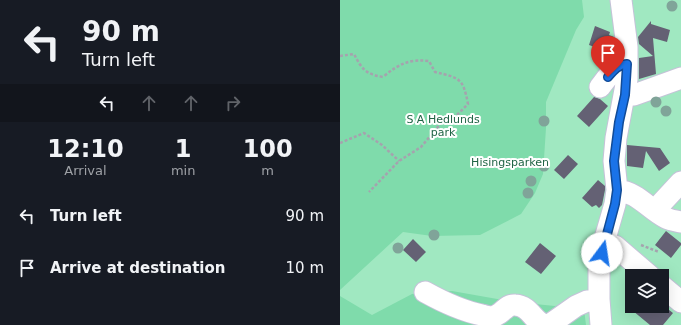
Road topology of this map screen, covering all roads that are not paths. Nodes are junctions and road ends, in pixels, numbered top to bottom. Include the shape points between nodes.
1 (621, 0) edge
2 (627, 64) junction
3 (681, 78) edge
4 (600, 87) dead end
5 (625, 95) junction
6 (681, 182) edge
7 (617, 190) junction
8 (654, 210) junction
9 (681, 222) edge
10 (604, 242) junction
11 (642, 269) edge
12 (425, 292) dead end
13 (669, 292) edge
14 (599, 299) junction
15 (681, 302) edge
16 (545, 325) edge
17 (549, 325) edge
18 (601, 325) edge

1 - 2 street
2 - 4 street via 617,67
2 - 5 street
3 - 5 street via 634,95
5 - 7 street via 614,161
6 - 8 street
7 - 8 street via 633,194
7 - 10 street
8 - 9 street via 668,219
10 - 11 street via 615,246
10 - 14 street via 599,267
12 - 16 street via 449,305 491,317 499,314 507,306 524,306 537,321
13 - 15 street
14 - 17 street via 576,306
14 - 18 street

